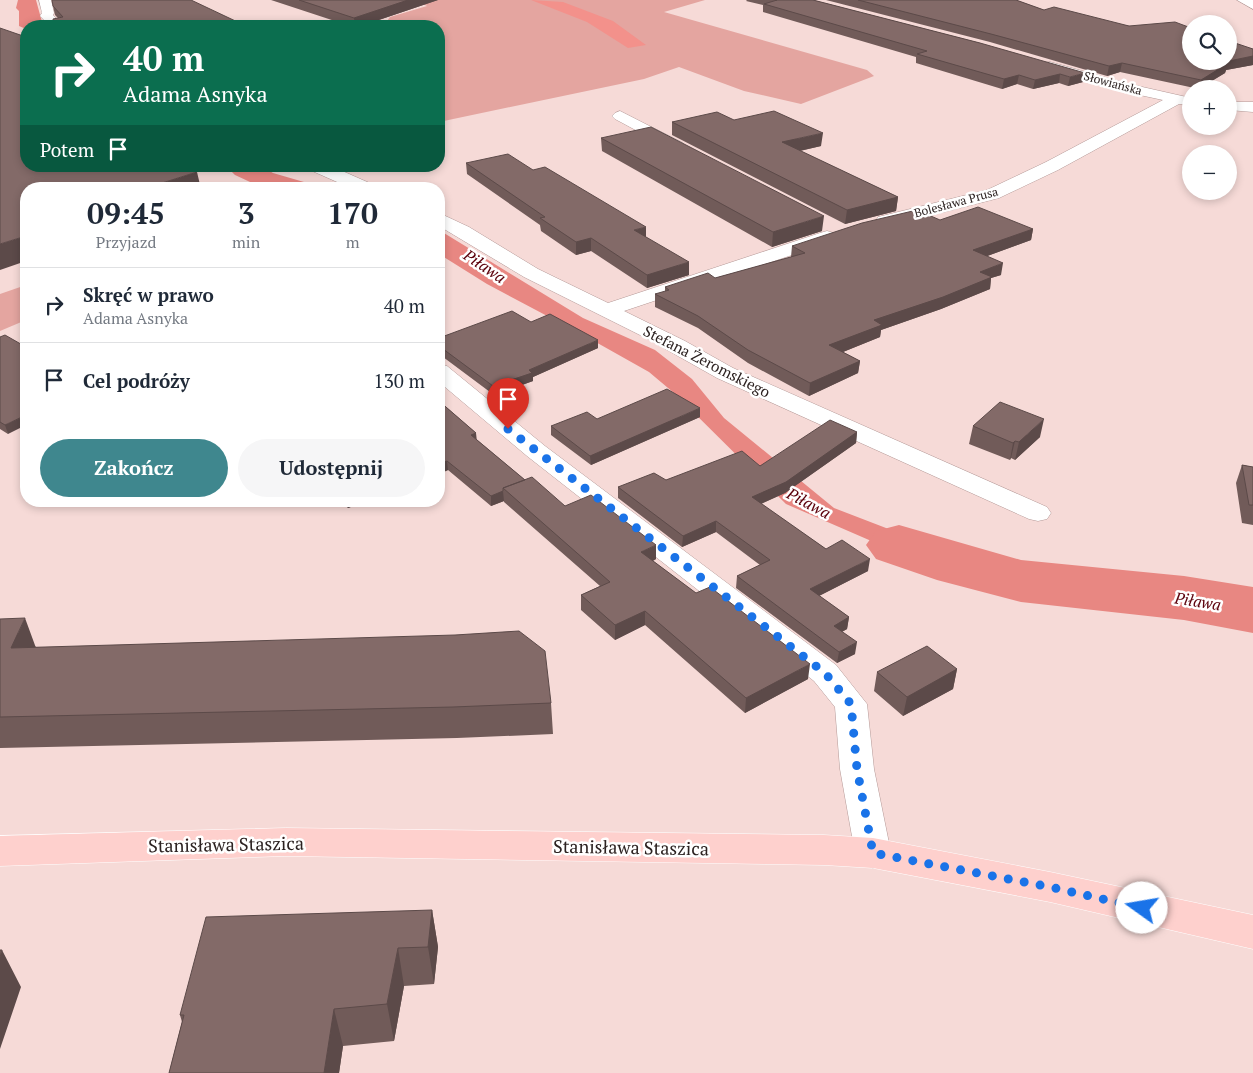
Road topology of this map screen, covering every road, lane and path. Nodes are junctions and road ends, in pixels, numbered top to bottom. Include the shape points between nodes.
1 (45, 0) edge
2 (1243, 0) edge
3 (1253, 4) edge
4 (50, 20) edge
5 (1040, 63) edge
6 (1182, 100) edge
7 (1182, 101) edge
8 (1237, 107) edge
9 (1253, 108) edge
10 (620, 116) dead end
11 (689, 152) edge
12 (330, 172) edge
13 (352, 182) edge
14 (445, 222) edge
15 (826, 223) edge
16 (871, 224) edge
17 (607, 310) junction
18 (445, 377) edge
19 (1038, 513) dead end
20 (0, 851) edge
21 (873, 853) junction
22 (1253, 932) edge

1 - 4 street via 46,16
2 - 3 street
5 - 6 street, Słowiańska via 1126,88
7 - 16 street, Bolesława Prusa via 993,194
8 - 9 street
10 - 11 street
12 - 13 street
14 - 17 street, Stefana Żeromskiego via 530,273
15 - 17 street via 843,232
17 - 19 street, Stefana Żeromskiego via 691,352 725,373
18 - 21 street via 536,452 825,673 851,704 857,769
20 - 21 main road, Stanisława Staszica via 286,842
21 - 22 main road, Stanisława Staszica via 1050,887

